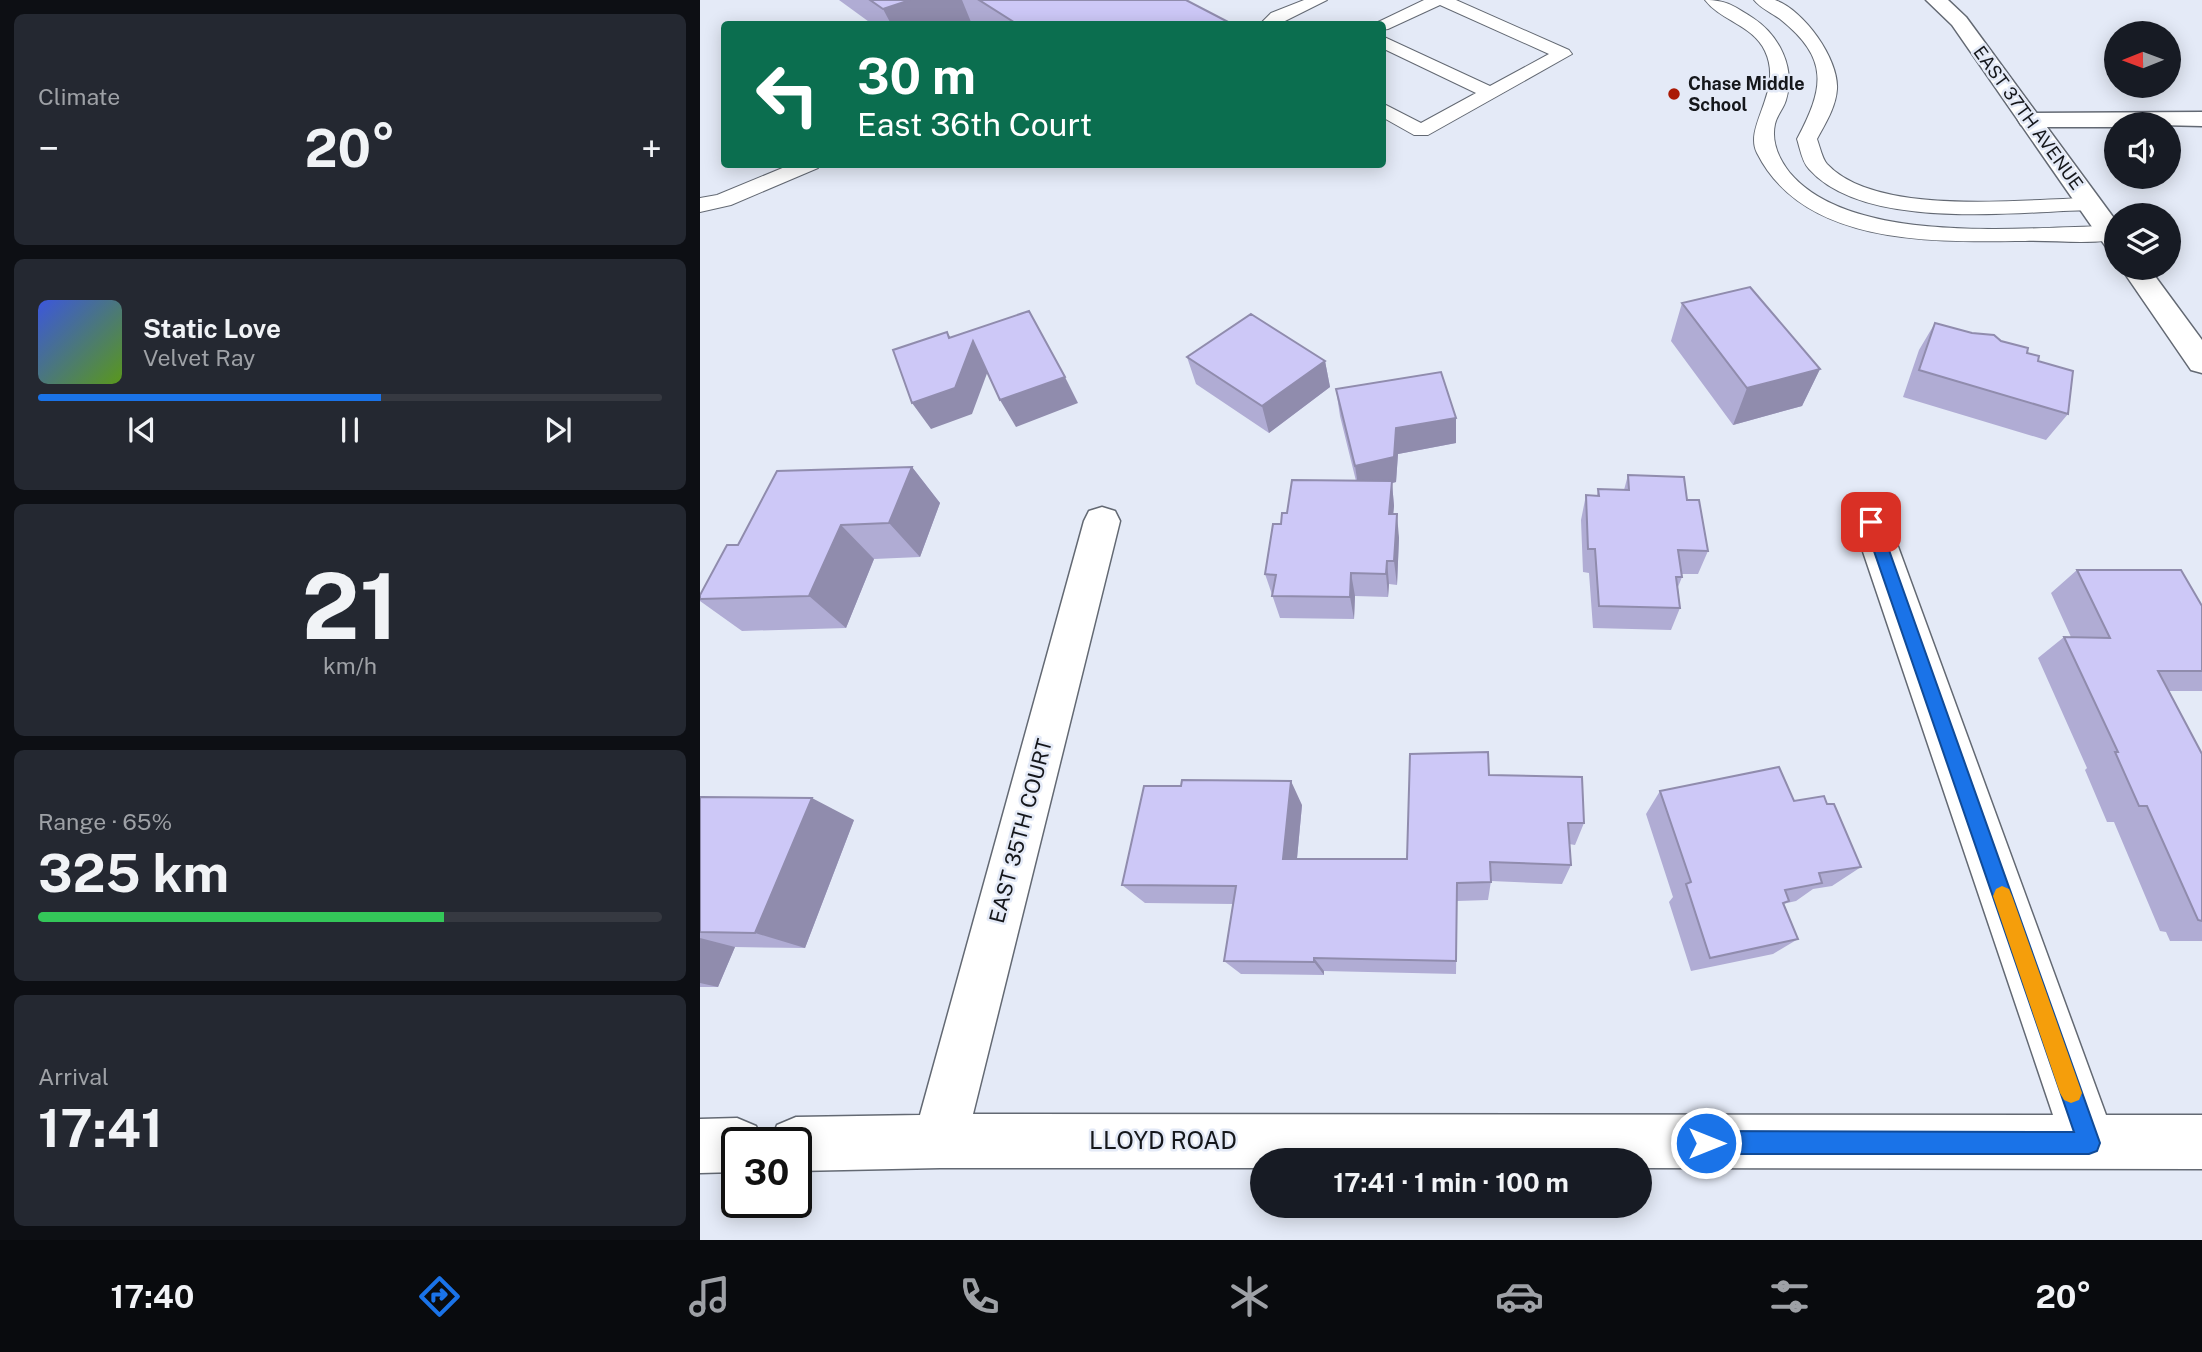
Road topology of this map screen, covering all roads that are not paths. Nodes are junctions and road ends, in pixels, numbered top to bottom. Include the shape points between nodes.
1 (1319, 0) edge
2 (1440, 0) edge
3 (1713, 0) edge
4 (1762, 0) edge
5 (1936, 0) edge
6 (1272, 21) edge
7 (1386, 23) edge
8 (1386, 43) edge
9 (1490, 93) junction
10 (1386, 111) edge
11 (2202, 119) edge
12 (2030, 120) junction
13 (801, 168) edge
14 (2090, 204) junction
15 (700, 205) edge
16 (2104, 224) edge
17 (2104, 237) edge
18 (2144, 280) edge
19 (2202, 362) edge
20 (1102, 521) dead end
21 (1871, 522) dead end
22 (940, 1141) junction
23 (2089, 1143) junction
24 (2202, 1143) edge
25 (812, 1144) edge
26 (721, 1145) edge
27 (700, 1146) edge

1 - 6 lane
2 - 7 lane
2 - 9 lane via 1563,54
3 - 17 lane via 1758,29 1774,50 1780,75 1777,99 1765,124 1765,150 1783,178 1817,204 1872,226 1935,235
4 - 14 lane via 1801,28 1822,58 1828,89 1807,139 1816,164 1844,188 1885,202 1928,207
5 - 12 street, EAST 37TH AVENUE via 1959,21
8 - 9 lane
9 - 10 lane via 1421,131
11 - 12 street
12 - 14 street, EAST 37TH AVENUE
13 - 15 lane
14 - 16 street, EAST 37TH AVENUE
18 - 19 street
20 - 22 street, EAST 35TH COURT
21 - 23 street
22 - 23 street, LLOYD ROAD
22 - 25 street, LLOYD ROAD
23 - 24 street, LLOYD ROAD
26 - 27 street

